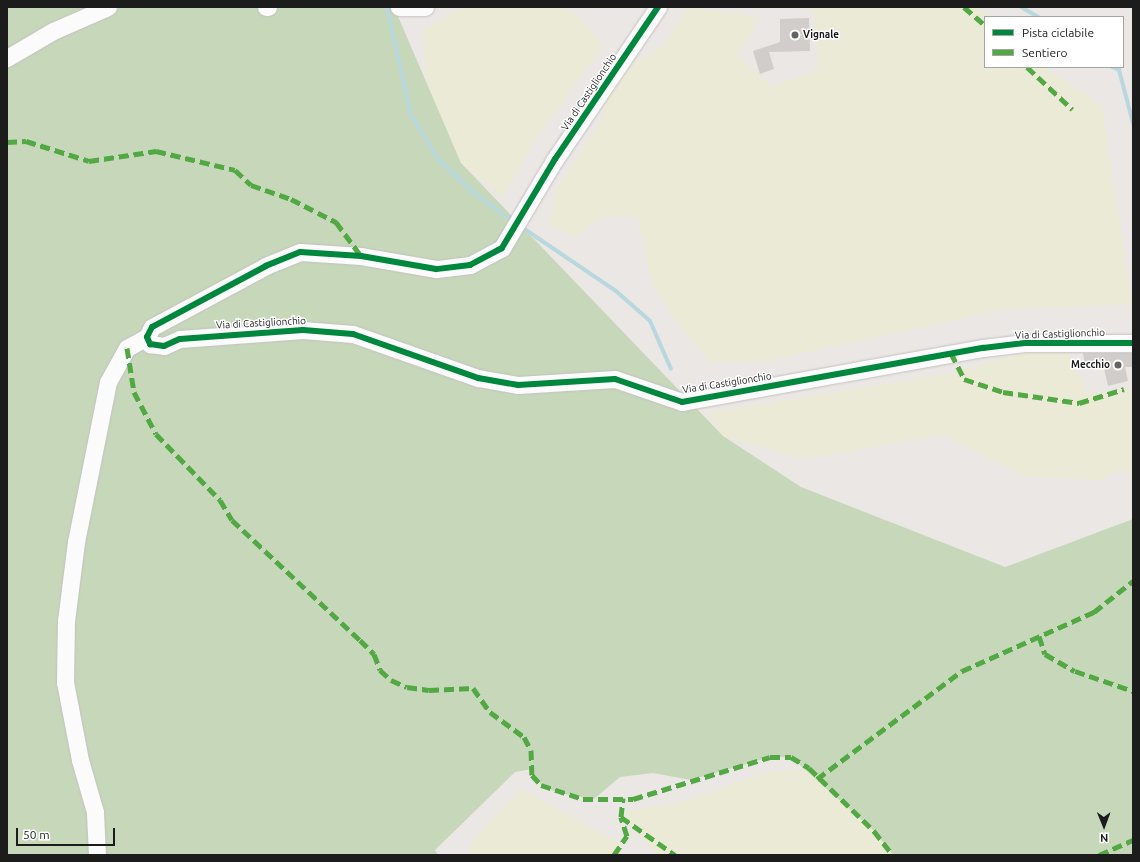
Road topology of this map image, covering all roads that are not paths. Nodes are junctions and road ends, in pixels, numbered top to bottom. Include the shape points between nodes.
1 (108, 7) edge
2 (399, 7) edge
3 (425, 7) edge
4 (658, 7) edge
5 (7, 58) edge
6 (147, 337) junction
7 (1133, 342) edge
8 (98, 855) edge

1 - 5 street via 53,31
2 - 3 street
4 - 6 street, Via di Castiglionchio via 556,159 502,248 470,265 436,269 368,257 300,252 186,308 152,327
6 - 7 street, Via di Castiglionchio via 150,344 164,346 180,339 303,330 353,334 478,378 518,385 615,379 682,402 983,348 1025,343
6 - 8 street via 127,348 108,382 76,542 66,621 65,682 80,760 95,812

